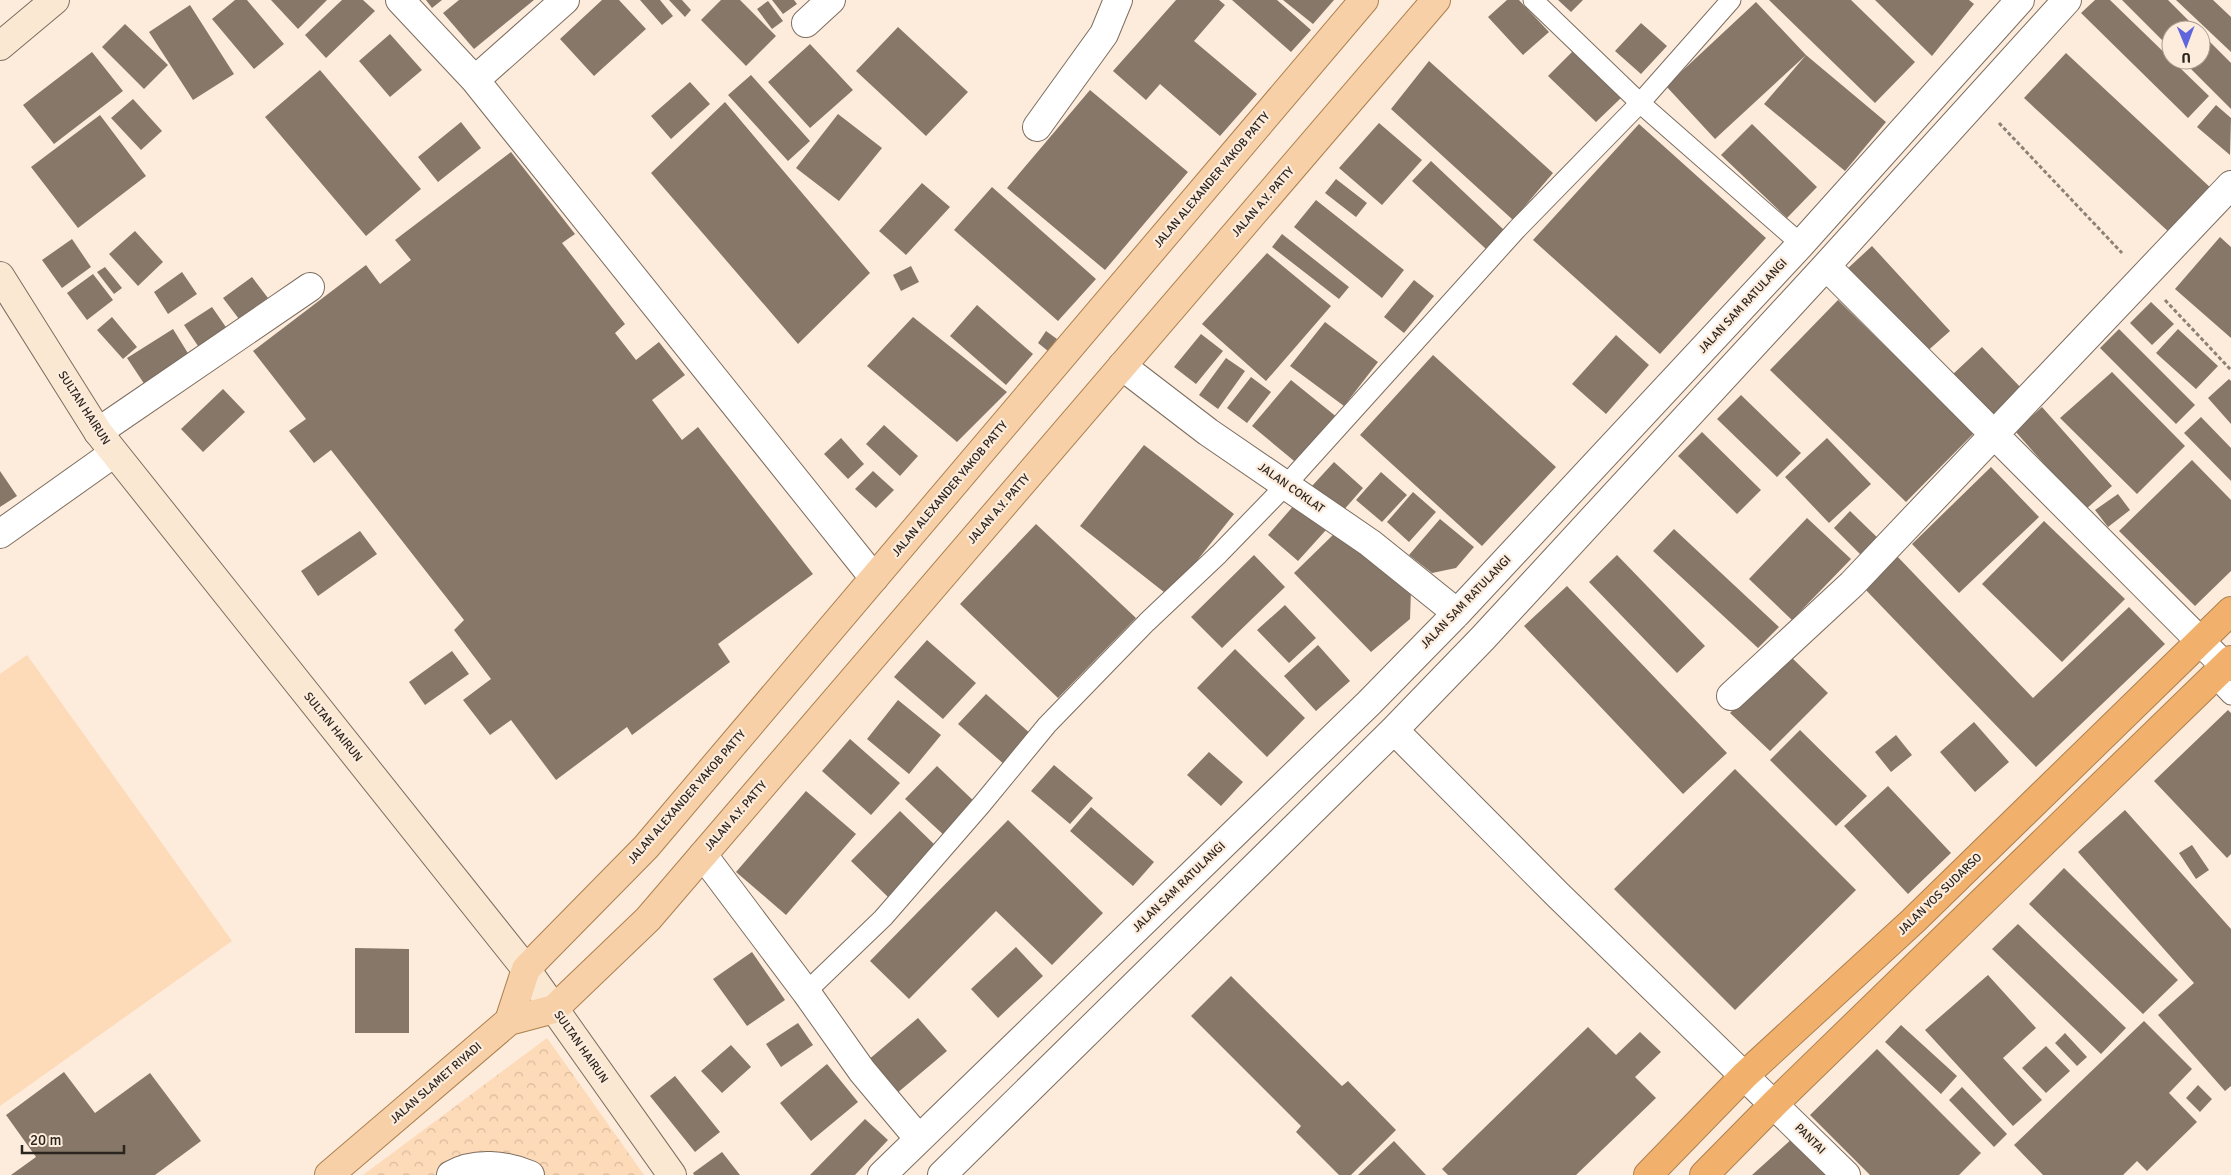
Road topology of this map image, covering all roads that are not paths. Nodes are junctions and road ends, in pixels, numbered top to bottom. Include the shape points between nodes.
1 (55, 0) edge
2 (400, 0) edge
3 (565, 0) edge
4 (831, 0) edge
5 (1118, 0) edge
6 (1364, 0) edge
7 (1436, 0) edge
8 (1533, 0) edge
9 (1731, 0) edge
10 (2020, 0) edge
11 (2067, 0) edge
12 (806, 23) dead end
13 (0, 46) edge
14 (475, 80) junction
15 (1640, 103) junction
16 (1037, 127) dead end
17 (2231, 186) edge
18 (1801, 244) junction
19 (1826, 266) junction
20 (0, 276) edge
21 (310, 287) dead end
22 (1122, 366) junction
23 (98, 432) junction
24 (1992, 434) junction
25 (114, 453) junction
26 (1286, 485) junction
27 (0, 534) edge
28 (874, 578) junction
29 (2231, 611) edge
30 (1457, 613) junction
31 (2200, 641) junction
32 (2225, 674) edge
33 (1731, 696) dead end
34 (1394, 730) junction
35 (703, 855) junction
36 (526, 969) junction
37 (806, 992) junction
38 (554, 1009) junction
39 (509, 1021) junction
40 (1745, 1076) junction
41 (1774, 1104) junction
42 (919, 1139) junction
43 (329, 1175) edge
44 (451, 1175) edge
45 (530, 1175) edge
46 (672, 1175) edge
47 (882, 1175) edge
48 (942, 1175) edge
49 (1648, 1175) edge
50 (1704, 1175) edge
51 (1846, 1175) edge

1 - 13 street
2 - 14 street
3 - 14 street
4 - 12 street
5 - 16 street via 1104,34
6 - 28 main road, JALAN ALEXANDER YAKOB PATTY
7 - 22 main road, JALAN A.Y. PATTY
8 - 15 lane
9 - 15 lane
10 - 18 street, JALAN SAM RATULANGI
11 - 19 street
14 - 28 street
15 - 18 lane
15 - 26 lane via 1517,229
17 - 24 street
18 - 30 street, JALAN SAM RATULANGI
19 - 24 street
19 - 34 street
20 - 23 street, SULTAN HAIRUN
21 - 23 street
22 - 26 street, JALAN COKLAT via 1208,432
22 - 35 main road, JALAN A.Y. PATTY
23 - 25 street, SULTAN HAIRUN
24 - 31 street
24 - 33 street via 1852,584
25 - 27 street
25 - 36 street, SULTAN HAIRUN
26 - 30 street, JALAN COKLAT via 1370,543
26 - 37 lane via 1047,724 883,918
28 - 36 main road, JALAN ALEXANDER YAKOB PATTY via 646,846
29 - 31 highway, JALAN YOS SUDARSO
30 - 42 street, JALAN SAM RATULANGI via 1369,703
31 - 32 street
31 - 40 highway, JALAN YOS SUDARSO via 1913,921
32 - 41 highway
34 - 40 street, PANTAI
34 - 48 street
35 - 37 street
35 - 38 main road, JALAN A.Y. PATTY via 648,919
36 - 38 street, SULTAN HAIRUN
36 - 39 main road
37 - 42 street via 862,1071
38 - 39 main road, JALAN SLAMET RIYADI
38 - 46 street, SULTAN HAIRUN
39 - 43 main road, JALAN SLAMET RIYADI
40 - 41 street, PANTAI
40 - 49 highway, JALAN YOS SUDARSO
41 - 50 highway
41 - 51 street, PANTAI
42 - 47 street, JALAN SAM RATULANGI
44 - 45 street via 479,1166 512,1168

